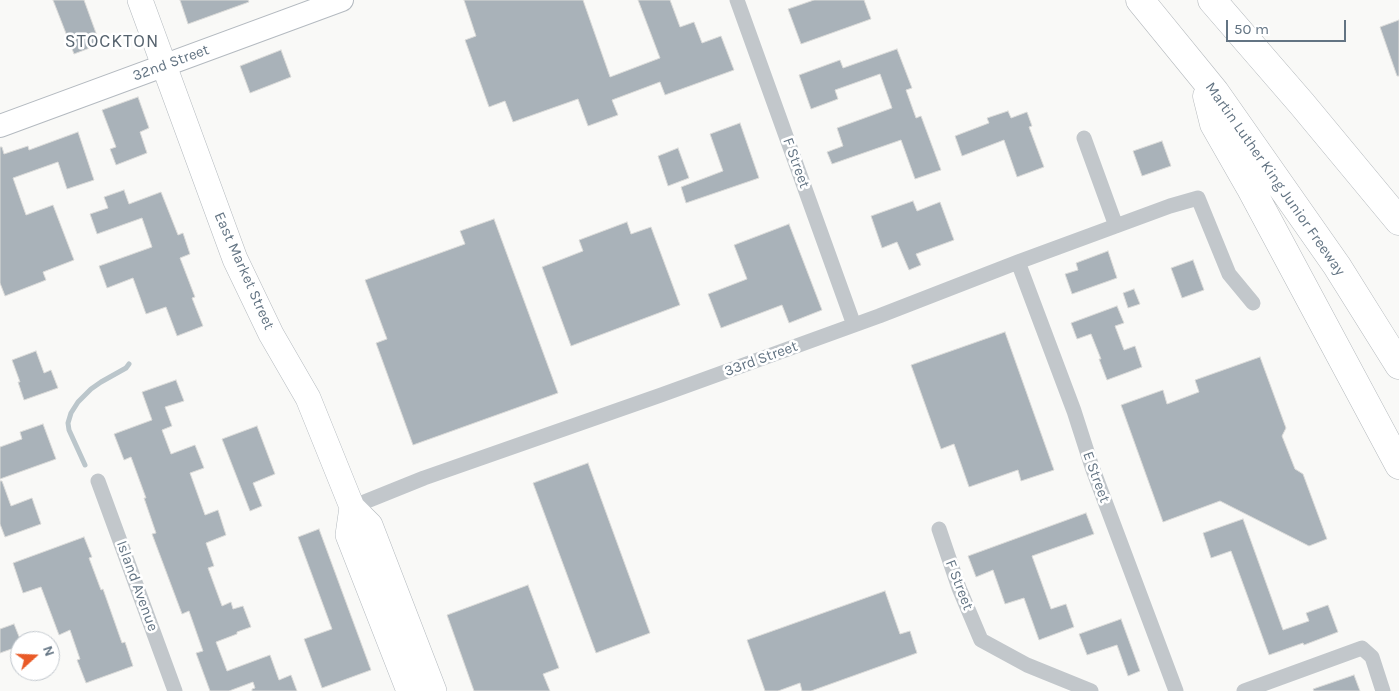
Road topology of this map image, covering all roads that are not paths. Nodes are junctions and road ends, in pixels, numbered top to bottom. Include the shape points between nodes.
1 (140, 0) edge
2 (342, 0) edge
3 (737, 0) edge
4 (1140, 0) edge
5 (1212, 0) edge
6 (1234, 0) edge
7 (164, 65) junction
8 (1202, 75) junction
9 (1302, 104) junction
10 (0, 126) edge
11 (1084, 138) dead end
12 (1399, 221) edge
13 (1116, 226) junction
14 (1018, 262) junction
15 (1253, 303) dead end
16 (854, 325) junction
17 (1399, 365) edge
18 (1399, 465) edge
19 (98, 481) dead end
20 (352, 508) junction
21 (939, 529) dead end
22 (429, 689) edge
23 (175, 691) edge
24 (409, 691) edge
25 (1090, 691) edge
26 (1176, 691) edge
27 (1244, 691) edge
28 (1383, 691) edge

1 - 7 main road, East Market Street
2 - 7 main road, 32nd Street
3 - 16 street, F Street
4 - 8 highway, Martin Luther King Junior Freeway
5 - 9 highway
6 - 9 highway
7 - 10 main road, 32nd Street
7 - 20 main road, East Market Street via 235,259 271,334 308,398
8 - 17 highway, Martin Luther King Junior Freeway via 1337,266
8 - 18 highway via 1214,124
9 - 12 highway
11 - 13 street
13 - 14 street, 33rd Street
13 - 15 street, 33rd Street via 1198,198 1229,274
14 - 16 street, 33rd Street
14 - 26 street, E Street
16 - 20 street, 33rd Street via 424,478
19 - 23 street, Island Avenue
20 - 22 main road, East Market Street via 370,525
20 - 24 main road via 348,535
21 - 25 street, F Street via 981,640 1027,665
27 - 28 street via 1362,648 1372,657

